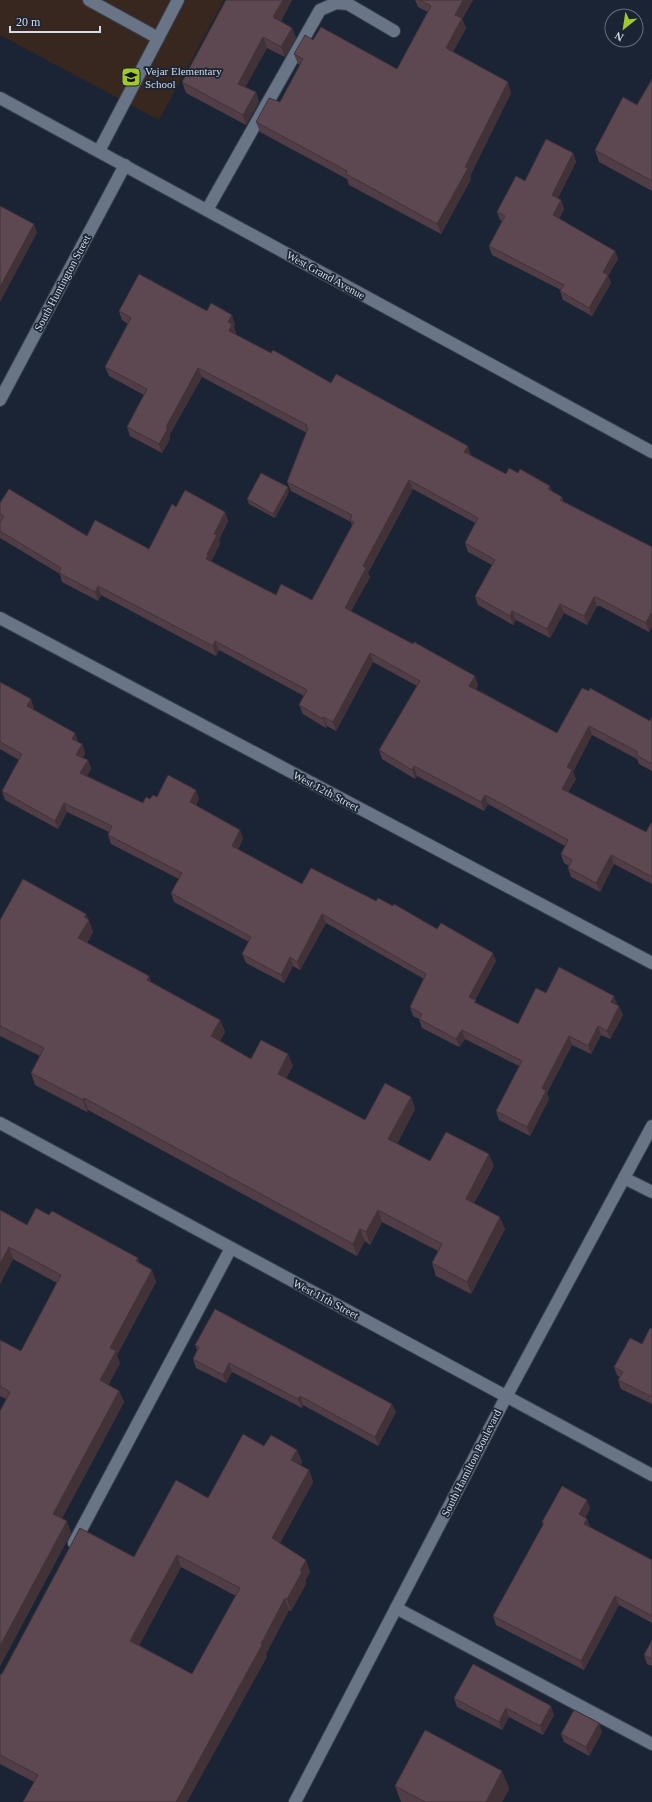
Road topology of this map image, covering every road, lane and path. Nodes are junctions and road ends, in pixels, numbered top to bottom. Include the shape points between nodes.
1 (89, 0) edge
2 (178, 0) edge
3 (394, 31) dead end
4 (158, 38) junction
5 (0, 98) edge
6 (98, 151) junction
7 (125, 165) junction
8 (207, 210) junction
9 (0, 400) edge
10 (652, 452) edge
11 (0, 618) edge
12 (652, 963) edge
13 (0, 1122) edge
14 (652, 1126) edge
15 (624, 1178) junction
16 (652, 1192) edge
17 (231, 1248) junction
18 (506, 1397) junction
19 (652, 1475) edge
20 (67, 1556) edge
21 (396, 1608) junction
22 (652, 1744) edge
23 (296, 1802) edge

1 - 4 street
2 - 4 street
3 - 8 street via 348,4 336,3 320,10
4 - 6 street
5 - 6 street, West Grand Avenue
6 - 7 street, West Grand Avenue
7 - 8 street, West Grand Avenue
7 - 9 street, South Huntington Street
8 - 10 street, West Grand Avenue
11 - 12 street, West 12th Street
13 - 17 street, West 11th Street
14 - 15 street, South Hamilton Boulevard
15 - 16 street
15 - 18 street, South Hamilton Boulevard
17 - 18 street, West 11th Street
17 - 20 street
18 - 19 street, West 11th Street
18 - 21 street, South Hamilton Boulevard
21 - 22 street
21 - 23 street, South Hamilton Boulevard

